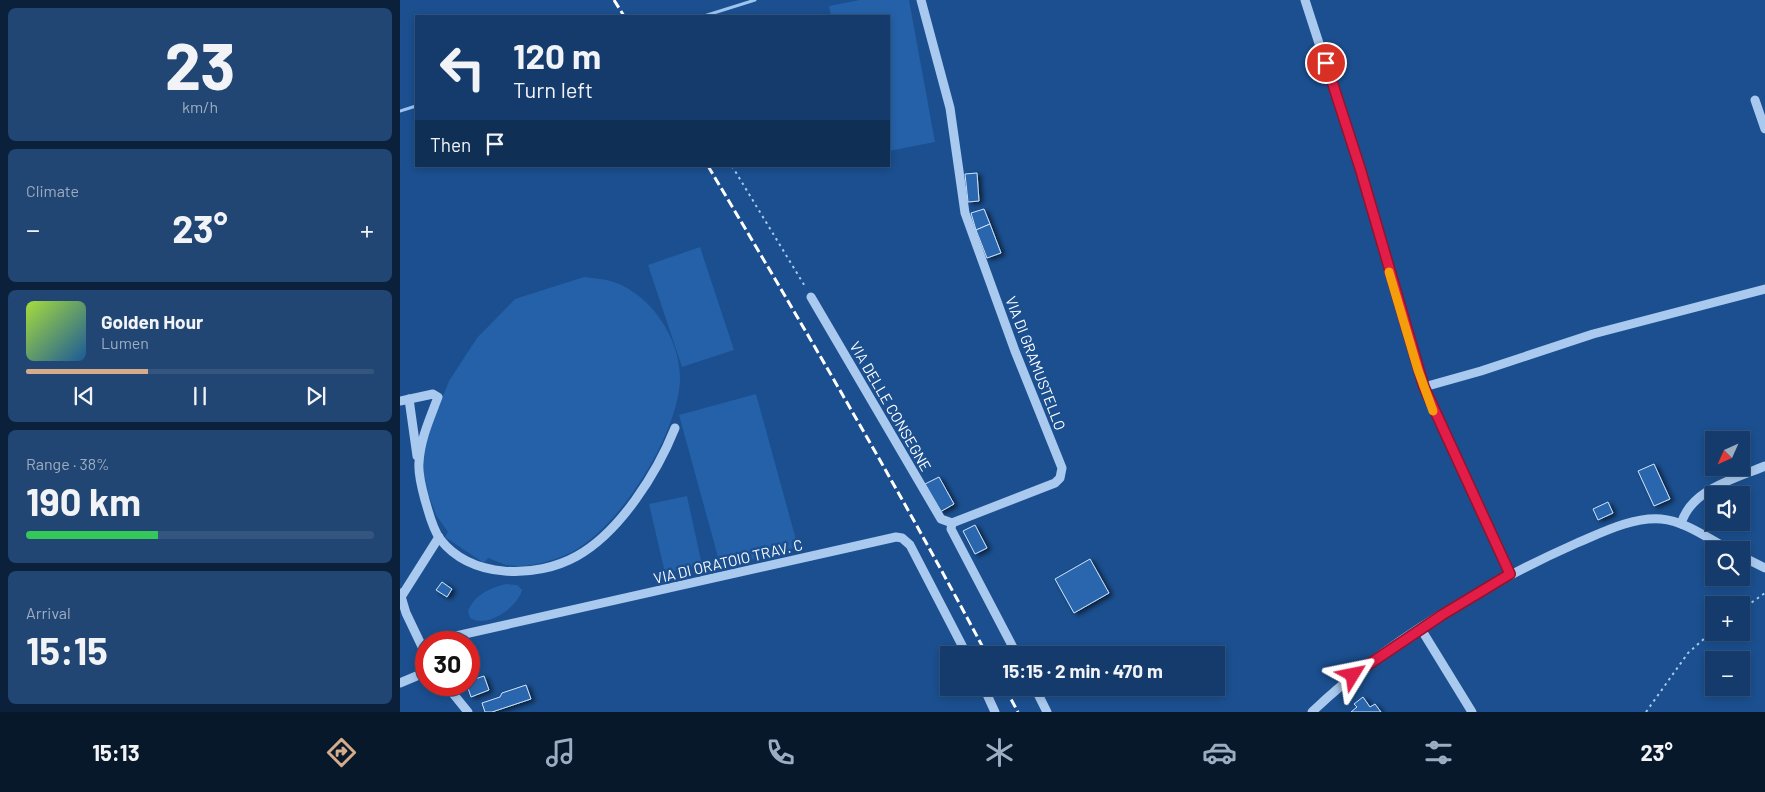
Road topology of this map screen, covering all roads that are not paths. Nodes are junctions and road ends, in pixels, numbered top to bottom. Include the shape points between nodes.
1 (921, 0) edge
2 (1305, 0) edge
3 (1755, 100) dead end
4 (1765, 129) edge
5 (1765, 289) edge
6 (811, 297) road end
7 (1424, 387) junction
8 (405, 400) edge
9 (675, 428) dead end
10 (419, 464) junction
11 (1765, 466) edge
12 (952, 523) junction
13 (1682, 524) junction
14 (439, 537) junction
15 (1713, 541) edge
16 (1750, 560) edge
17 (1765, 568) edge
18 (1510, 574) junction
19 (400, 594) edge
20 (403, 614) edge
21 (1421, 629) junction
22 (416, 631) edge
23 (478, 631) edge
24 (962, 646) edge
25 (1012, 646) edge
26 (415, 677) edge
27 (400, 683) edge
28 (455, 696) edge
29 (988, 696) edge
30 (1039, 696) edge
31 (468, 712) edge
32 (996, 712) edge
33 (1047, 712) edge
34 (1312, 712) edge
35 (1472, 712) edge

1 - 12 street, VIA DI GRAMUSTELLO via 950,108 966,219 1062,472 1055,483
2 - 7 street via 1360,168
3 - 4 street
5 - 7 street via 1593,334
6 - 12 street, VIA DELLE CONSEGNE via 940,519
7 - 18 street
8 - 10 street
8 - 10 street via 433,394 438,397 424,434
9 - 14 street via 659,464 640,494 602,536 572,559 533,570 491,570 463,558
10 - 14 street via 424,494
11 - 13 street via 1705,493 1687,510
12 - 25 street via 951,529
13 - 15 street
13 - 18 street via 1660,519 1627,523
14 - 19 street
16 - 17 street
18 - 21 street
19 - 20 street
20 - 22 street
21 - 34 street via 1353,675
21 - 35 street
23 - 24 street, VIA DI ORATOIO TRAV. C via 896,537 910,545
26 - 27 street
28 - 31 street
29 - 32 street
30 - 33 street

